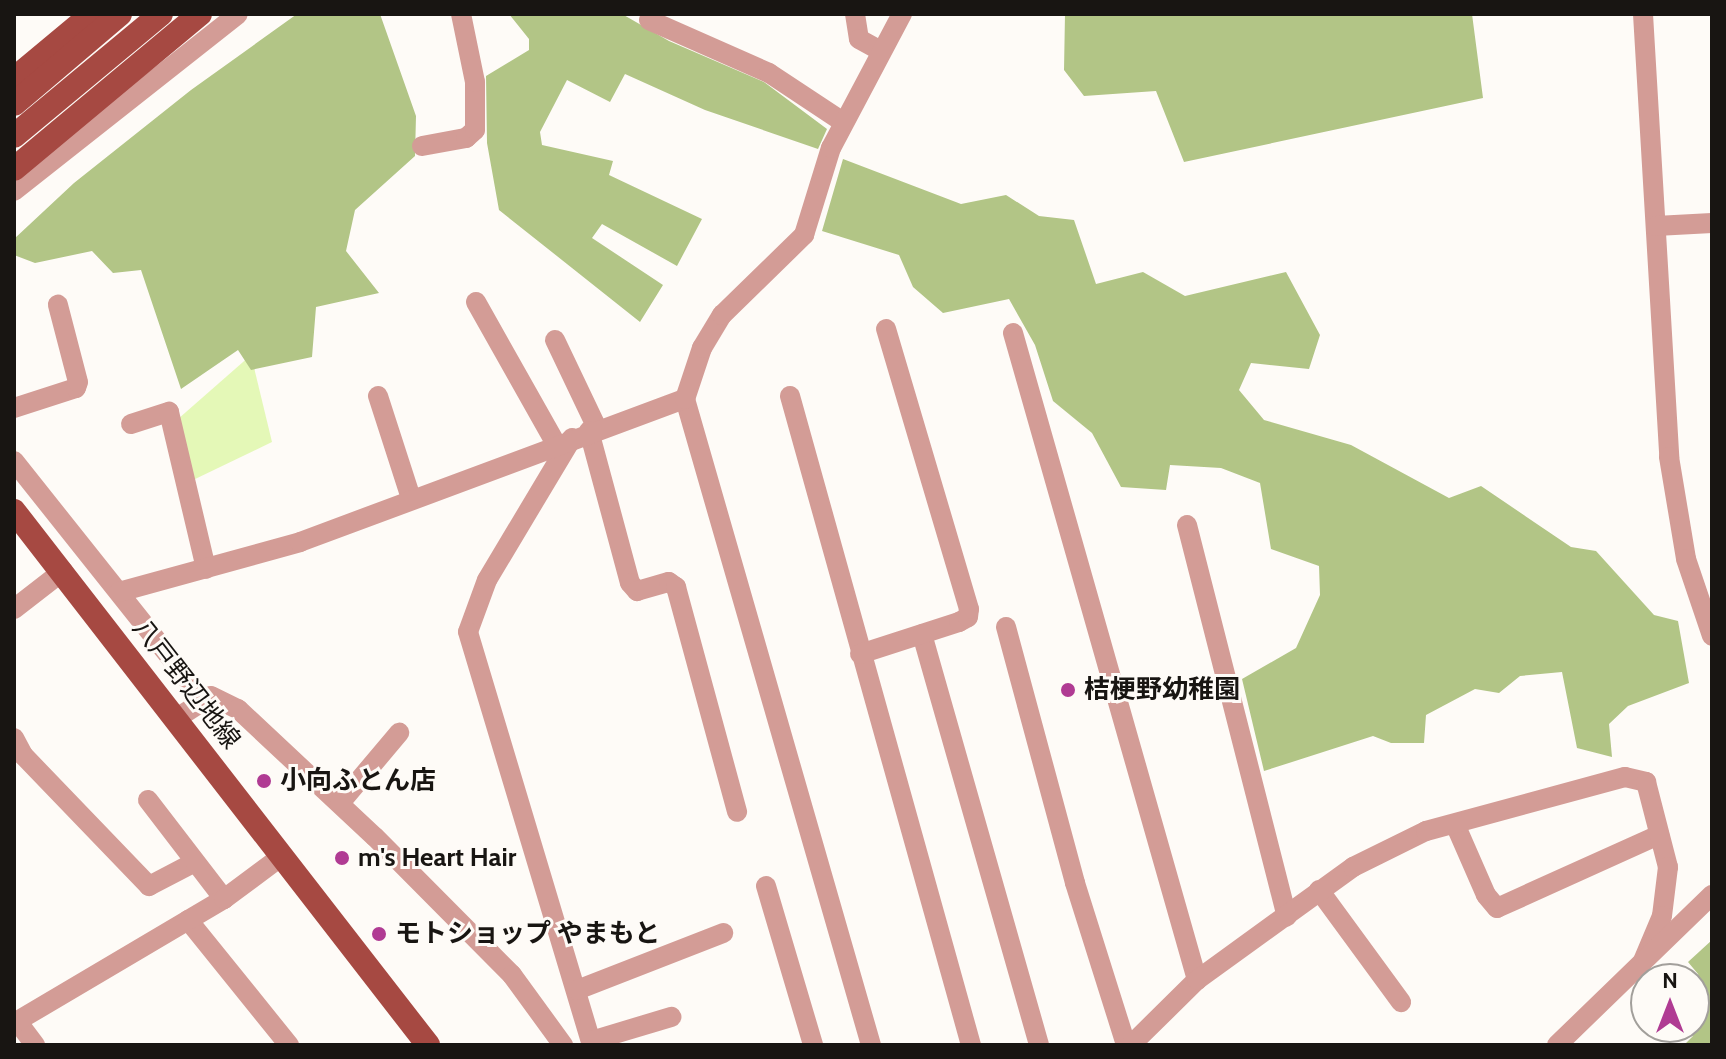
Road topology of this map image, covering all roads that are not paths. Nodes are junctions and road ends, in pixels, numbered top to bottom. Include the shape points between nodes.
1 (92, 14) edge
2 (120, 14) edge
3 (161, 14) edge
4 (200, 14) edge
5 (238, 14) edge
6 (461, 14) edge
7 (855, 14) edge
8 (902, 14) edge
9 (1643, 14) edge
10 (649, 20) dead end
11 (881, 51) junction
12 (14, 79) edge
13 (14, 104) edge
14 (843, 122) junction
15 (14, 136) edge
16 (422, 146) dead end
17 (14, 169) edge
18 (14, 191) edge
19 (1712, 223) edge
20 (1656, 226) junction
21 (476, 302) dead end
22 (58, 305) dead end
23 (886, 329) dead end
24 (1013, 333) dead end
25 (555, 340) dead end
26 (378, 396) dead end
27 (790, 396) dead end
28 (685, 399) junction
29 (14, 408) edge
30 (131, 424) dead end
31 (578, 435) junction
32 (14, 461) edge
33 (411, 498) junction
34 (14, 511) edge
35 (1187, 525) dead end
36 (206, 569) junction
37 (63, 571) junction
38 (119, 592) junction
39 (14, 609) edge
40 (1006, 627) dead end
41 (922, 634) junction
42 (1712, 636) edge
43 (860, 654) junction
44 (202, 697) junction
45 (177, 718) junction
46 (399, 733) dead end
47 (14, 738) edge
48 (148, 800) dead end
49 (340, 803) junction
50 (737, 812) dead end
51 (1455, 824) junction
52 (1659, 835) junction
53 (282, 856) junction
54 (193, 863) junction
55 (766, 886) dead end
56 (1319, 890) junction
57 (1712, 895) edge
58 (224, 899) junction
59 (1287, 916) junction
60 (188, 920) junction
61 (723, 933) dead end
62 (1643, 961) junction
63 (1197, 980) junction
64 (577, 990) junction
65 (1401, 1002) dead end
66 (671, 1017) dead end
67 (16, 1022) edge
68 (591, 1043) edge
69 (35, 1045) edge
70 (289, 1045) edge
71 (428, 1045) edge
72 (563, 1045) edge
73 (813, 1045) edge
74 (871, 1045) edge
75 (971, 1045) edge
76 (1039, 1045) edge
77 (1129, 1045) edge
78 (1557, 1045) edge

1 - 12 main road
2 - 13 main road
3 - 15 main road
4 - 17 main road
5 - 18 street
6 - 16 street via 475,82 475,130 466,138
7 - 11 street via 859,39
8 - 11 street
9 - 20 street
10 - 14 street via 769,73
11 - 14 street
14 - 28 street via 804,235 722,315 702,348
19 - 20 street
20 - 42 street via 1676,508
21 - 31 street
22 - 29 street via 76,388
23 - 41 street via 969,609 968,617
24 - 63 street
25 - 31 street
26 - 33 street
27 - 43 street
28 - 31 street
28 - 74 street
30 - 36 street via 169,412
31 - 33 street
31 - 50 street via 630,583 637,591 669,582 676,587
31 - 64 street via 487,580 468,632
32 - 38 street
33 - 36 street via 300,542
34 - 37 main road, 八戸野辺地線
35 - 59 street
36 - 38 street
37 - 39 street
37 - 45 main road, 八戸野辺地線
38 - 44 street
40 - 77 street via 1075,883
41 - 43 street
41 - 76 street
43 - 75 street
44 - 45 street
44 - 49 street via 223,699 238,709
45 - 53 main road, 八戸野辺地線
46 - 49 street
47 - 54 street via 23,755 149,886
48 - 54 street
49 - 72 street via 512,975
51 - 52 street via 1637,776 1646,782
51 - 52 street via 1486,895 1497,908
51 - 56 street via 1401,842
52 - 62 street via 1668,892
53 - 58 street
53 - 71 main road, 八戸野辺地線
54 - 58 street
55 - 73 street
56 - 59 street
56 - 65 street
57 - 62 street
58 - 60 street
59 - 63 street
60 - 67 street
60 - 70 street
61 - 64 street
62 - 78 street
63 - 77 street
64 - 68 street
66 - 68 street
67 - 69 street

